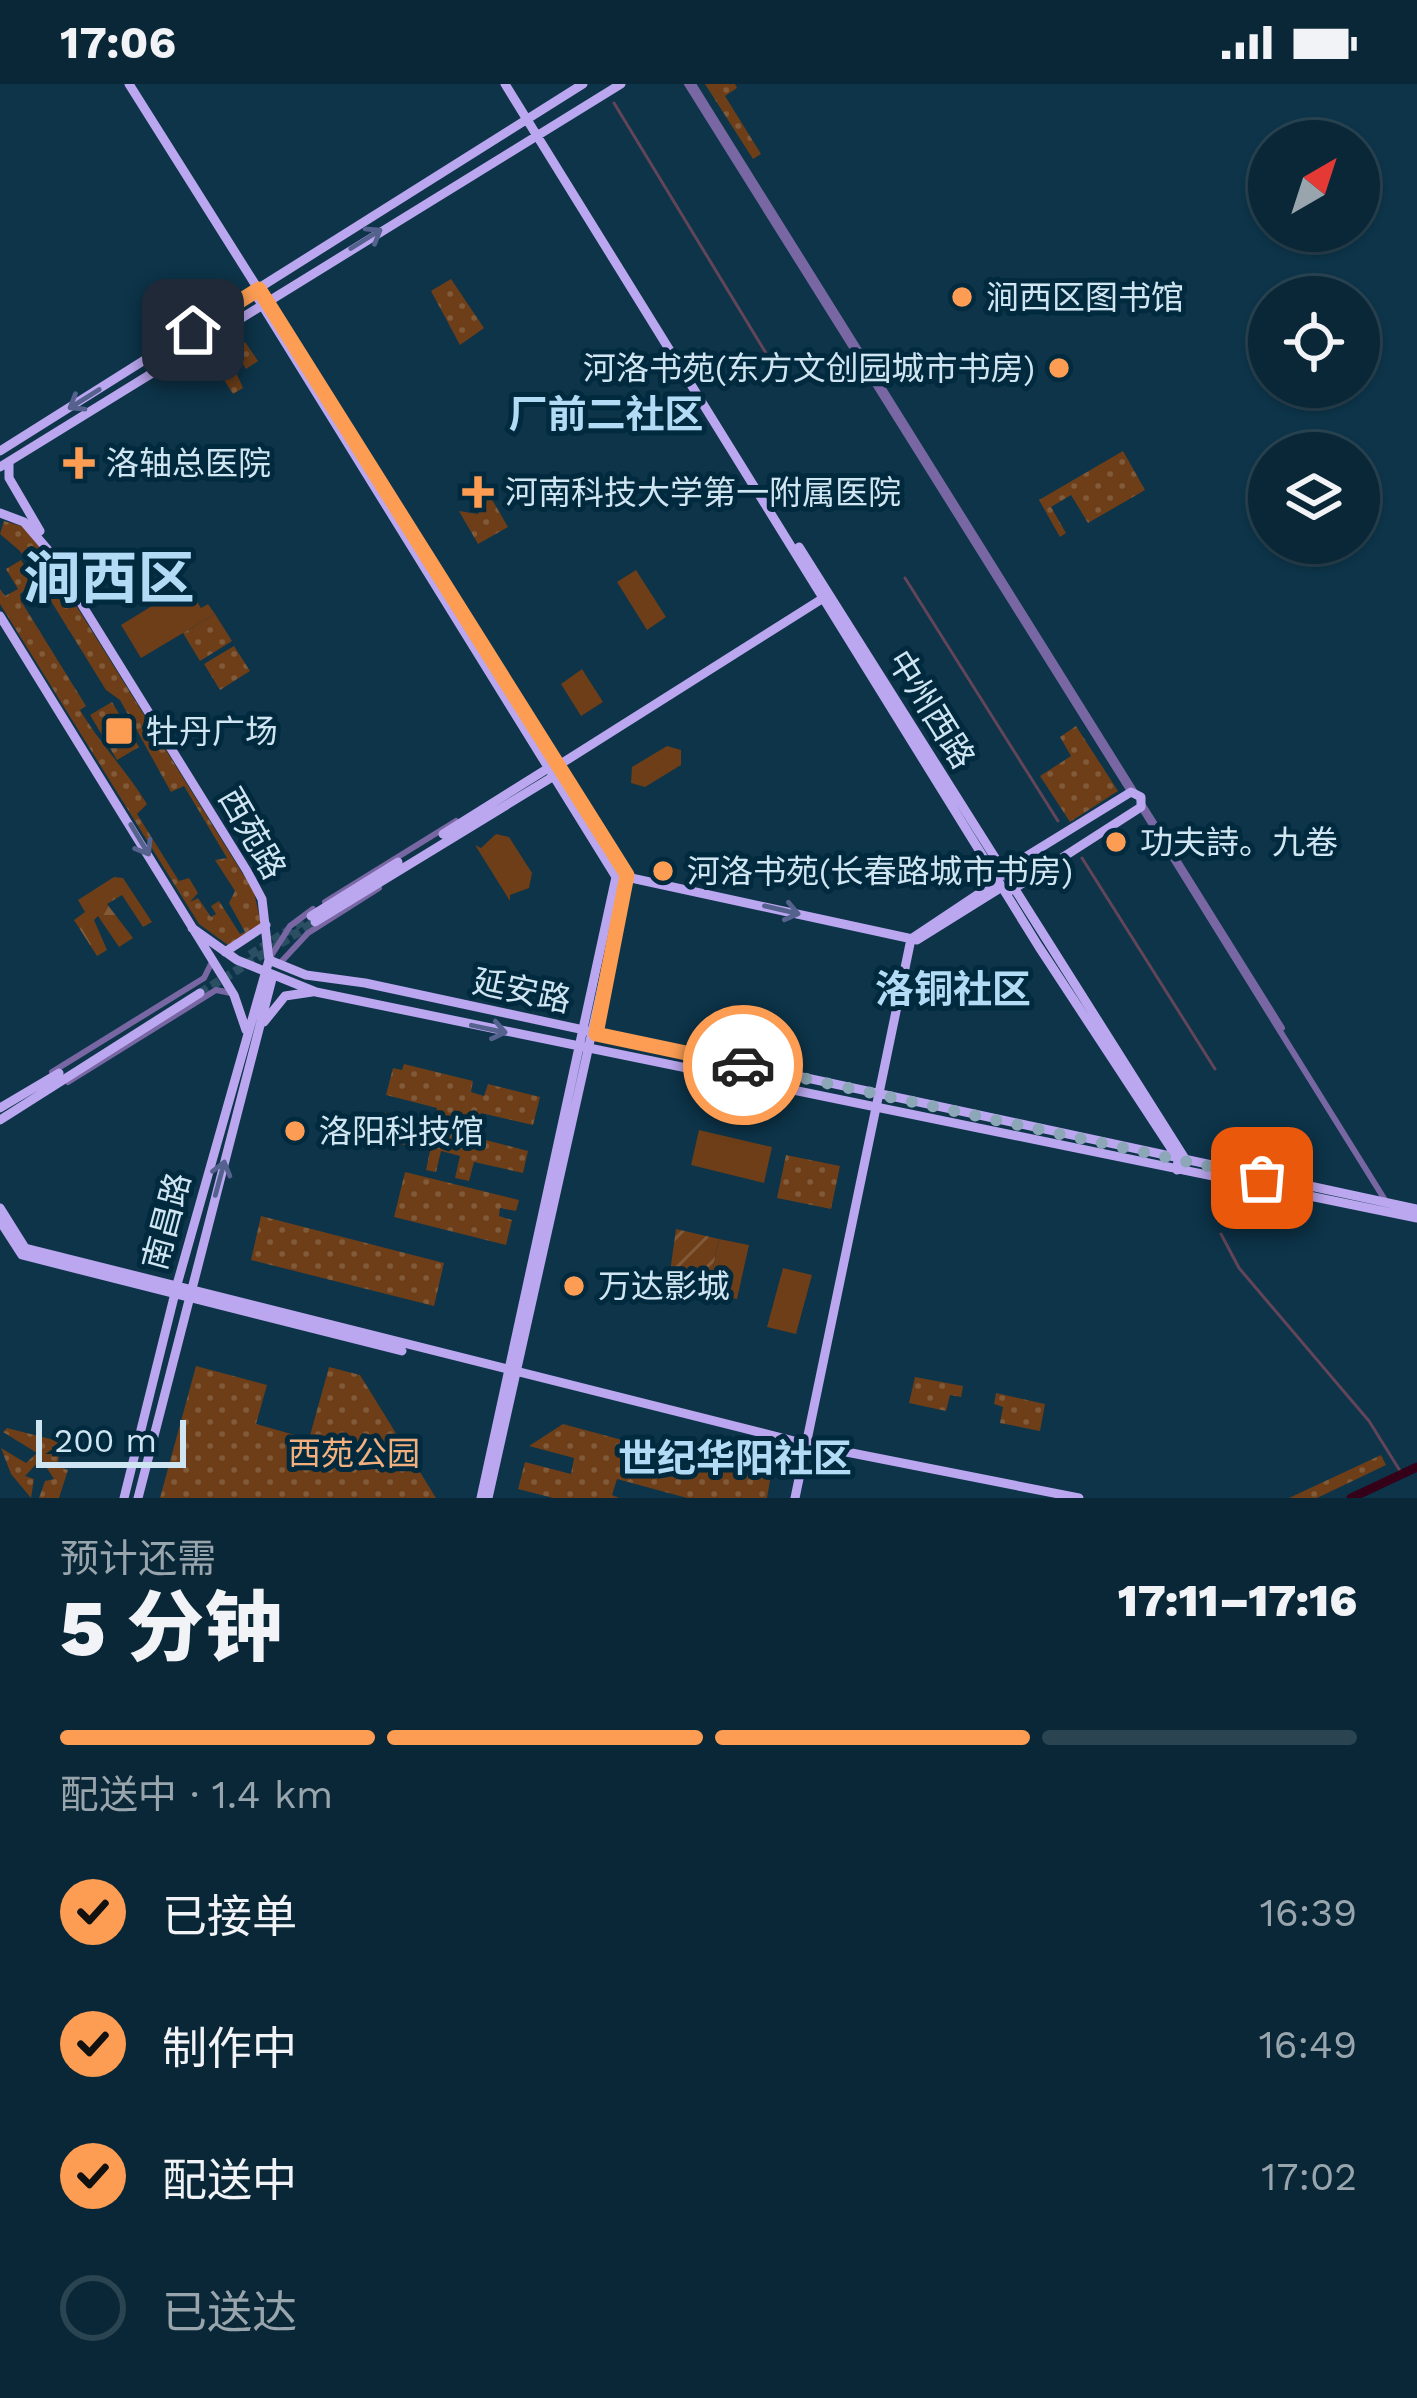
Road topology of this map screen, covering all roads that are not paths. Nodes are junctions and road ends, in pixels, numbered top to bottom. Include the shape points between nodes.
1 (127, 84) edge
2 (508, 84) edge
3 (583, 84) edge
4 (621, 84) edge
5 (690, 84) edge
6 (533, 126) junction
7 (257, 291) junction
8 (264, 303) junction
9 (0, 451) edge
10 (5, 464) edge
11 (3, 518) edge
12 (49, 550) junction
13 (827, 596) junction
14 (0, 616) edge
15 (554, 770) junction
16 (1138, 799) junction
17 (478, 815) junction
18 (621, 876) junction
19 (1003, 882) junction
20 (313, 919) tunnel mouth
21 (266, 925) junction
22 (192, 928) junction
23 (914, 940) junction
24 (225, 952) junction
25 (212, 958) junction
26 (273, 963) junction
27 (268, 975) junction
28 (329, 977) junction
29 (198, 991) tunnel mouth
30 (321, 993) junction
31 (234, 995) junction
32 (583, 1030) junction
33 (245, 1033) junction
34 (596, 1034) junction
35 (259, 1036) junction
36 (583, 1049) junction
37 (881, 1094) junction
38 (29, 1096) junction
39 (0, 1108) edge
40 (878, 1110) junction
41 (0, 1120) edge
42 (1150, 1121) junction
43 (1137, 1148) junction
44 (1182, 1165) junction
45 (1388, 1206) junction
46 (0, 1208) edge
47 (1417, 1214) edge
48 (0, 1221) edge
49 (175, 1291) junction
50 (188, 1294) junction
51 (512, 1375) junction
52 (808, 1447) junction
53 (124, 1498) edge
54 (138, 1498) edge
55 (484, 1498) edge
56 (798, 1498) edge
57 (1049, 1498) edge
58 (1079, 1498) edge

1 - 7 main road
2 - 6 main road, 中州西路
3 - 6 main road
4 - 6 main road
5 - 16 street
6 - 7 main road
8 -> 6 main road
6 - 13 main road, 中州西路
7 - 8 main road
7 -> 9 main road
8 - 10 main road
8 - 15 main road
10 - 12 main road
11 - 12 main road, 西苑路 via 33,529
12 - 21 main road, 西苑路 via 248,871
13 - 15 main road
13 - 19 main road, 中州西路
14 -> 22 main road
15 - 17 main road
15 - 18 main road
16 - 19 main road
16 - 19 main road
16 - 45 street
17 - 20 main road
17 - 26 street
17 - 26 street via 298,919
18 -> 23 main road
18 - 32 main road
18 - 34 main road
19 - 23 main road
19 - 42 main road, 中州西路
19 - 44 main road, 中州西路
21 - 24 main road
21 - 26 main road, 西苑路
22 - 24 main road, 延安路
22 - 25 main road
23 - 37 main road
24 - 27 main road, 延安路
25 - 31 main road
25 - 38 street via 204,978
26 - 27 main road, 南昌路
26 - 28 main road, 延安路
27 - 30 main road, 延安路
27 - 33 main road, 南昌路
27 - 35 main road, 南昌路
28 - 30 main road
28 - 32 main road, 延安路
29 - 38 main road
30 - 35 main road via 283,997
30 -> 36 main road, 延安路
31 - 33 main road
31 - 38 street via 216,990
32 - 34 main road, 延安路
32 - 36 main road
33 - 35 main road via 256,1028
33 - 49 main road, 南昌路
34 - 36 main road
34 - 37 main road, 延安路
50 -> 35 main road, 南昌路
36 - 40 main road, 延安路
36 - 51 main road
37 - 40 main road
37 - 43 main road, 延安路
38 - 39 main road
38 - 41 main road
40 - 44 main road, 延安路
40 - 52 main road
42 - 43 main road
42 - 44 main road, 中州西路
43 - 44 main road, 延安路
44 - 45 main road
45 - 47 main road
46 - 49 main road via 25,1248
48 - 49 main road via 22,1255
49 - 50 main road
49 - 53 main road, 南昌路
50 - 51 main road
50 - 54 main road, 南昌路
51 - 52 main road
51 - 55 main road
52 - 56 main road
52 - 57 main road
52 - 58 main road

